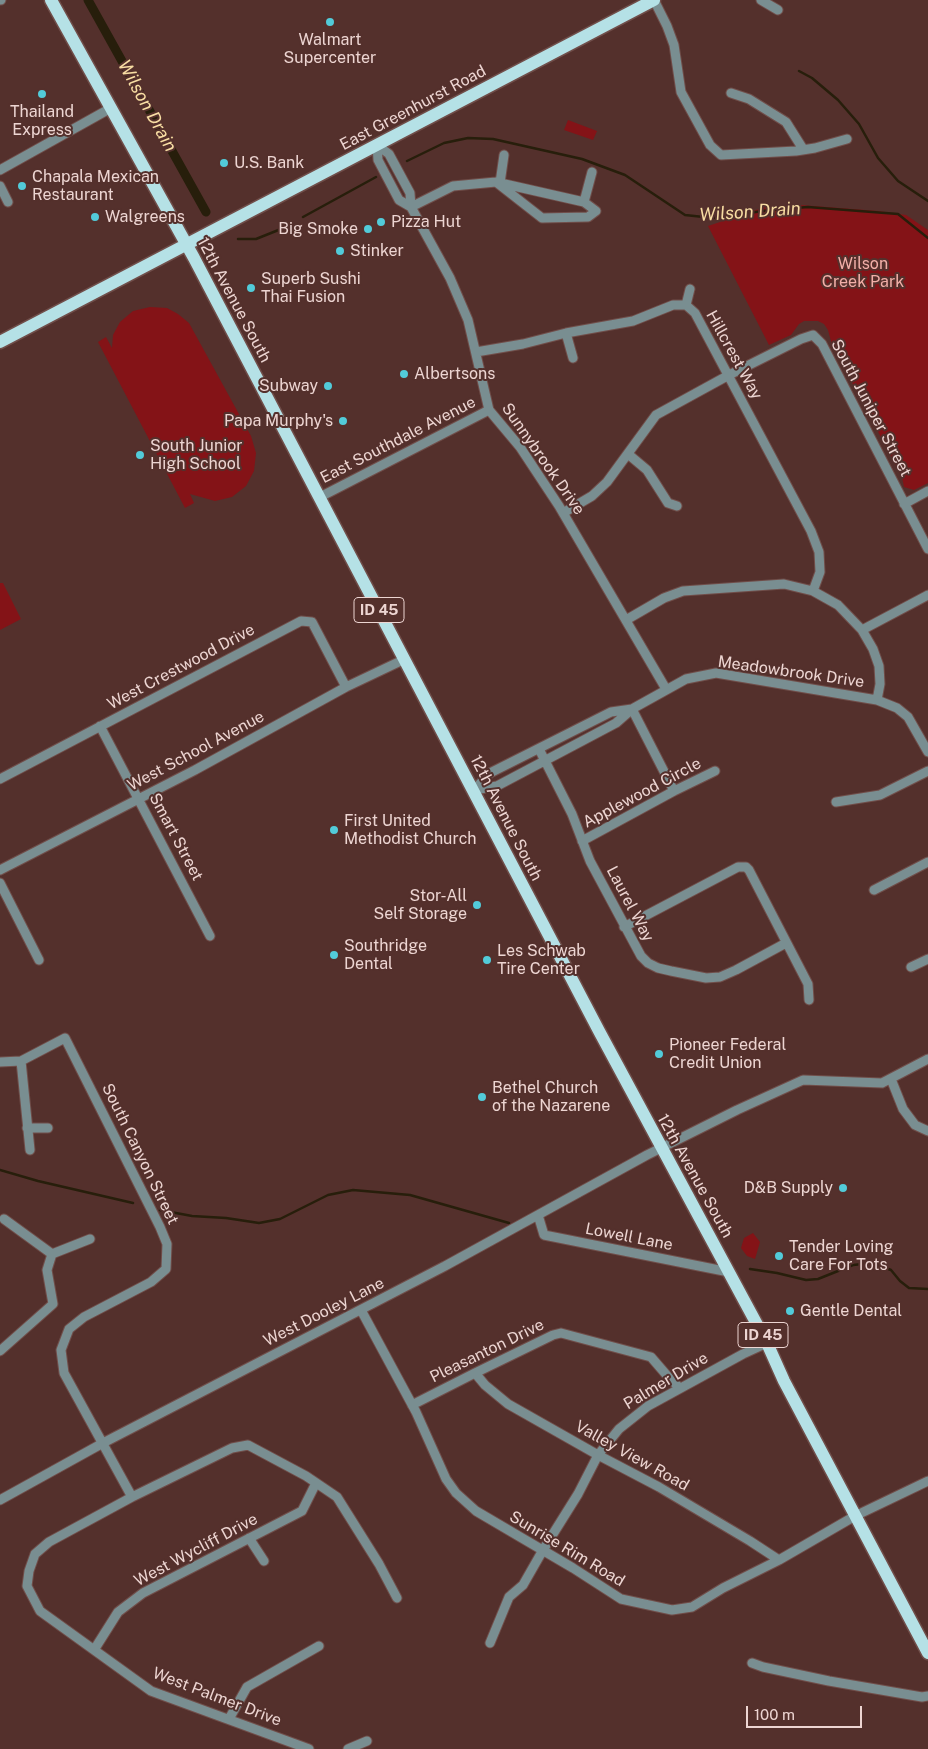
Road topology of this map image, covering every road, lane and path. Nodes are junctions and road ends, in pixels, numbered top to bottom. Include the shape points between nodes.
1 (51, 0) edge
2 (654, 0) edge
3 (761, 0) edge
4 (778, 10) dead end
5 (730, 93) dead end
6 (111, 108) junction
7 (847, 139) dead end
8 (377, 145) junction
9 (803, 149) junction
10 (504, 155) dead end
11 (0, 170) edge
12 (592, 172) dead end
13 (498, 183) junction
14 (0, 186) edge
15 (8, 202) dead end
16 (584, 202) junction
17 (411, 207) junction
18 (187, 244) junction
19 (690, 290) dead end
20 (686, 305) junction
21 (566, 333) junction
22 (0, 342) edge
23 (476, 352) junction
24 (573, 358) dead end
25 (729, 375) junction
26 (489, 410) junction
27 (628, 454) junction
28 (928, 492) edge
29 (320, 497) junction
30 (904, 504) junction
31 (677, 506) dead end
32 (564, 513) junction
33 (928, 549) edge
34 (813, 591) junction
35 (928, 595) edge
36 (626, 620) junction
37 (862, 630) junction
38 (405, 659) junction
39 (346, 687) junction
40 (666, 689) junction
41 (877, 700) junction
42 (632, 709) junction
43 (100, 726) junction
44 (539, 748) junction
45 (928, 752) edge
46 (546, 760) junction
47 (715, 771) dead end
48 (928, 771) edge
49 (0, 779) edge
50 (474, 790) junction
51 (674, 791) junction
52 (139, 799) junction
53 (836, 802) dead end
54 (582, 841) junction
55 (928, 862) edge
56 (0, 870) edge
57 (0, 883) edge
58 (874, 890) dead end
59 (624, 927) junction
60 (210, 936) dead end
61 (786, 943) junction
62 (928, 959) edge
63 (39, 960) dead end
64 (911, 967) dead end
65 (809, 1000) dead end
66 (928, 1059) edge
67 (20, 1061) junction
68 (0, 1062) edge
69 (890, 1079) junction
70 (28, 1128) junction
71 (48, 1128) dead end
72 (928, 1131) edge
73 (661, 1148) junction
74 (30, 1150) dead end
75 (538, 1215) junction
76 (4, 1219) dead end
77 (90, 1238) dead end
78 (52, 1254) junction
79 (729, 1272) junction
80 (360, 1310) junction
81 (767, 1343) junction
82 (0, 1351) edge
83 (474, 1373) junction
84 (680, 1388) junction
85 (412, 1405) junction
86 (103, 1443) junction
87 (598, 1455) junction
88 (928, 1481) edge
89 (316, 1483) junction
90 (132, 1497) junction
91 (0, 1500) edge
92 (855, 1516) junction
93 (249, 1538) junction
94 (542, 1550) junction
95 (779, 1560) junction
96 (264, 1561) dead end
97 (397, 1598) dead end
98 (490, 1643) dead end
99 (319, 1646) dead end
100 (94, 1650) junction
101 (928, 1653) edge
102 (752, 1663) dead end
103 (928, 1696) edge
104 (229, 1719) junction
105 (368, 1741) dead end
106 (308, 1749) edge
107 (348, 1749) edge

1 - 6 main road, 12th Avenue South / ID 45
2 - 8 main road, East Greenhurst Road
2 - 9 street via 674,45 681,92 710,145 721,155
3 - 4 street
5 - 9 street via 750,99 786,122
6 - 11 street
6 - 18 main road, 12th Avenue South / ID 45
7 - 9 street
8 - 17 street, Sunnybrook Drive via 389,154 410,194
8 - 18 main road, East Greenhurst Road
10 - 13 street
12 - 16 street
13 - 16 street
13 - 16 street via 542,218 588,217 596,212
13 - 17 street via 453,186
14 - 15 street
17 - 23 street, Sunnybrook Drive via 450,278 468,320
18 - 22 main road, East Greenhurst Road
18 - 29 main road, 12th Avenue South / ID 45
19 - 20 street
20 - 21 street, Hillcrest Way via 673,305 633,321
20 - 25 street, Hillcrest Way via 695,313
21 - 23 street, Hillcrest Way
21 - 24 street
23 - 26 street, Sunnybrook Drive
25 - 27 street via 656,415
25 - 30 street, South Juniper Street via 814,335 822,344
25 - 34 street, Hillcrest Way via 811,531 819,552 820,572
26 - 29 street, East Southdale Avenue
26 - 32 street, Sunnybrook Drive via 520,447
27 - 31 street via 647,470 668,503
27 - 32 street via 602,488
28 - 30 street
29 - 38 main road, 12th Avenue South / ID 45
30 - 33 street, South Juniper Street
32 - 36 street, Sunnybrook Drive
34 - 36 street via 784,584 683,591
34 - 37 street via 838,605
35 - 37 street
36 - 40 street, Sunnybrook Drive
37 - 41 street via 879,666
38 - 39 street, West School Avenue
38 - 50 main road, 12th Avenue South / ID 45
39 - 43 street, West Crestwood Drive via 312,622 301,621
39 - 52 street, West School Avenue
40 - 41 street, Meadowbrook Drive via 686,679 716,673
40 - 42 street, Meadowbrook Drive
41 - 45 street, Meadowbrook Drive via 897,708 908,717
42 - 44 street, Meadowbrook Drive via 611,712
42 - 46 street, Meadowbrook Drive via 616,724
42 - 51 street
43 - 49 street, West Crestwood Drive
43 - 52 street, Smart Street
44 - 46 street, Laurel Way
44 - 50 street, Meadowbrook Drive via 490,773
46 - 50 street, Meadowbrook Drive via 497,786
46 - 54 street, Laurel Way
47 - 51 street, Applewood Circle
48 - 53 street via 880,795
50 - 73 main road, 12th Avenue South / ID 45
51 - 54 street, Applewood Circle
52 - 56 street, West School Avenue
52 - 60 street, Smart Street
54 - 59 street, Laurel Way
55 - 58 street
57 - 63 street
59 - 61 street, Laurel Way via 640,956 648,963 706,978 736,970
59 - 61 street via 738,867 746,867
61 - 65 street via 808,984
62 - 64 street
66 - 69 street, West Dooley Lane
67 - 68 street
67 - 70 street
67 - 86 street, South Canyon Street via 65,1038 167,1244 166,1269 151,1282 84,1317 69,1330 61,1350 64,1373
69 - 72 street via 903,1109 915,1125
69 - 73 street, West Dooley Lane via 882,1083 803,1080
70 - 71 street
70 - 74 street
73 - 75 street, West Dooley Lane
73 - 79 main road, 12th Avenue South / ID 45
75 - 79 street, Lowell Lane via 544,1235
75 - 80 street, West Dooley Lane
76 - 78 street
77 - 78 street
78 - 82 street via 47,1270 53,1304
79 - 81 main road, 12th Avenue South / ID 45
80 - 85 street, Sunrise Rim Road
80 - 86 street, West Dooley Lane
81 - 84 street, Palmer Drive
81 - 92 main road, 12th Avenue South / ID 45
83 - 84 street, Pleasanton Drive via 561,1333 651,1357
83 - 85 street, Pleasanton Drive
83 - 87 street, Valley View Road via 508,1404
84 - 87 street, Palmer Drive via 627,1421
85 - 94 street, Sunrise Rim Road via 446,1479 456,1493 476,1511
86 - 90 street, South Canyon Street
86 - 91 street, West Dooley Lane
87 - 94 street, Palmer Drive via 578,1494
87 - 95 street, Valley View Road via 659,1487
88 - 92 street, Sunrise Rim Road
89 - 90 street via 248,1445 232,1448
89 - 93 street, West Wycliff Drive via 302,1512
89 - 97 street via 337,1497
90 - 100 street, West Palmer Drive via 49,1542 35,1554 29,1571 27,1586 40,1611
92 - 95 street, Sunrise Rim Road
92 - 101 main road, 12th Avenue South / ID 45
93 - 96 street
93 - 100 street, West Wycliff Drive via 143,1593 118,1612
94 - 95 street, Sunrise Rim Road via 621,1599 672,1610 692,1607
94 - 98 street, Palmer Drive via 523,1585 509,1597
99 - 104 street via 247,1687
100 - 104 street, West Palmer Drive via 151,1691
102 - 103 street via 829,1680
104 - 106 street, West Palmer Drive
105 - 107 street

